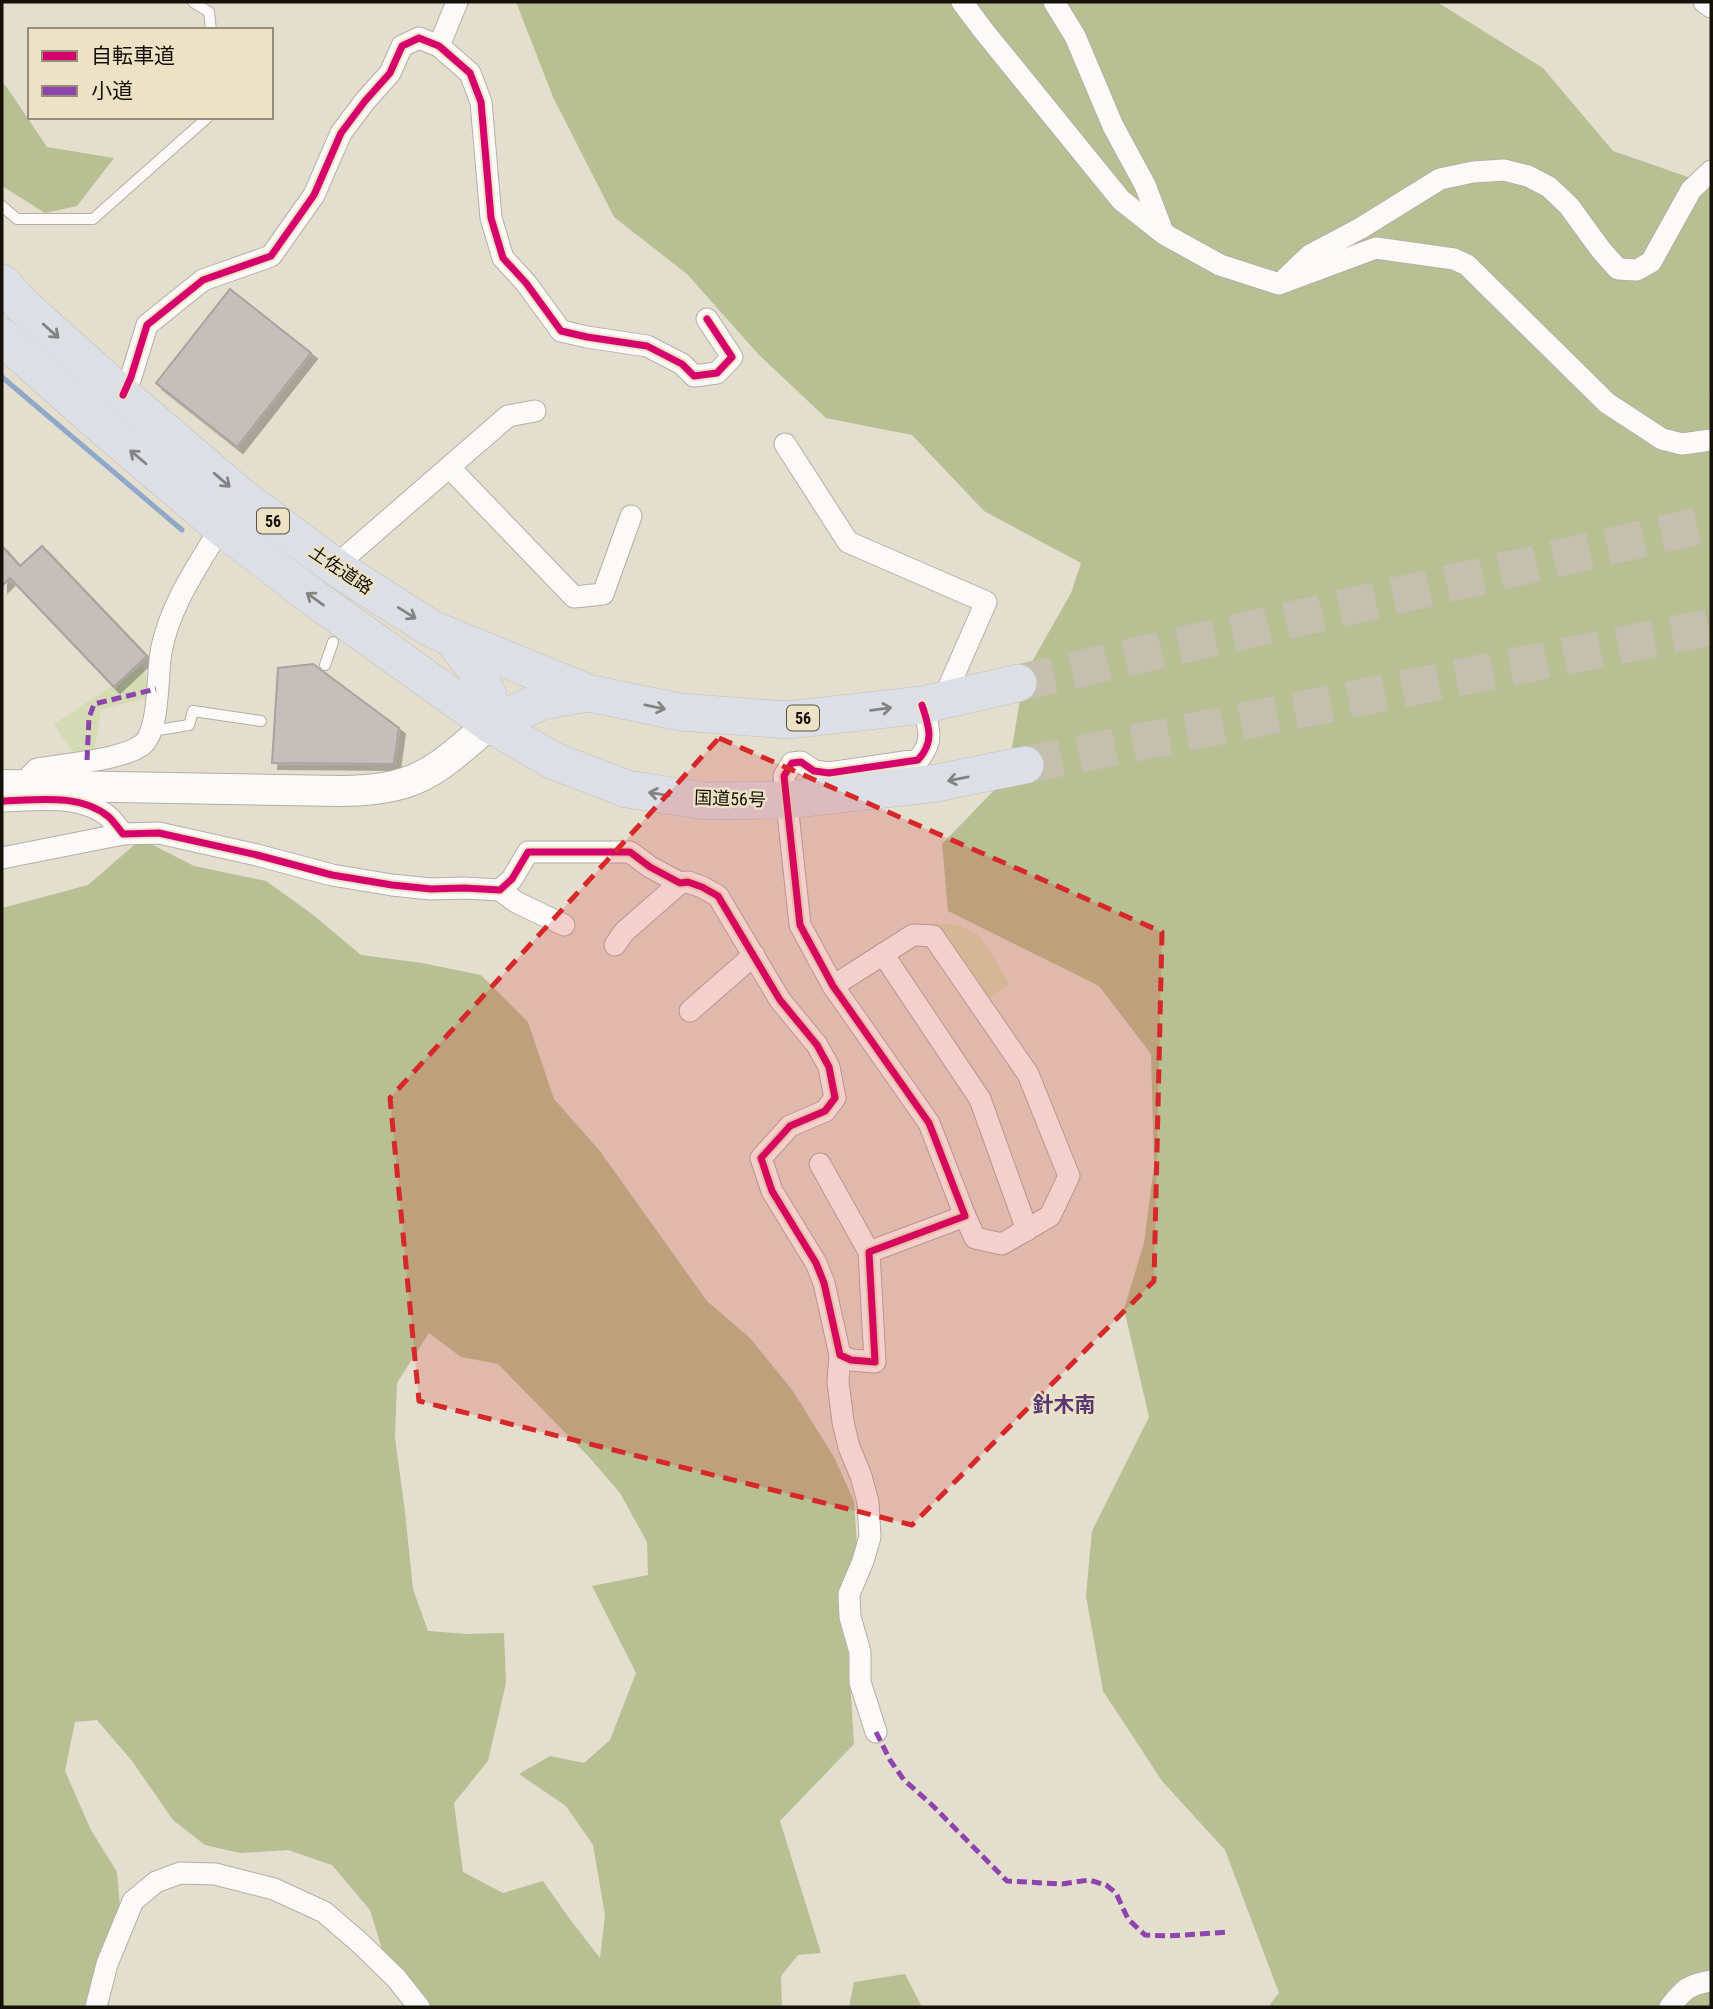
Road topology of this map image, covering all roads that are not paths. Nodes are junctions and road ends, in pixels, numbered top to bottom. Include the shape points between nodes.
1 (193, 2) edge
2 (457, 2) edge
3 (962, 2) edge
4 (1054, 2) edge
5 (1704, 2) edge
6 (1711, 7) edge
7 (211, 28) edge
8 (439, 46) junction
9 (206, 119) edge
10 (1711, 171) edge
11 (2, 206) edge
12 (1164, 234) junction
13 (2, 283) edge
14 (1279, 284) junction
15 (707, 318) dead end
16 (2, 337) edge
17 (123, 395) junction
18 (535, 411) dead end
19 (1711, 440) edge
20 (785, 444) dead end
21 (449, 467) junction
22 (631, 516) dead end
23 (221, 527) junction
24 (338, 569) junction
25 (451, 638) junction
26 (333, 642) dead end
27 (325, 665) dead end
28 (1018, 683) tunnel mouth
29 (588, 693) junction
30 (933, 702) junction
31 (261, 721) dead end
32 (490, 724) junction
33 (152, 730) junction
34 (1025, 765) tunnel mouth
35 (10, 791) edge
36 (787, 800) junction
37 (123, 834) junction
38 (2, 858) edge
39 (680, 883) junction
40 (500, 890) junction
41 (564, 925) dead end
42 (615, 945) dead end
43 (883, 954) junction
44 (754, 955) junction
45 (833, 986) junction
46 (690, 1011) dead end
47 (820, 1164) dead end
48 (965, 1216) junction
49 (1027, 1230) junction
50 (869, 1252) junction
51 (840, 1355) junction
52 (876, 1732) dead end
53 (1711, 1981) edge
54 (96, 2007) edge
55 (419, 2007) edge
56 (1670, 2007) edge

1 - 7 lane via 209,12
2 - 8 street
3 - 12 street via 1121,200
4 - 12 street via 1075,36
5 - 6 street
8 - 15 street via 471,72 481,102 491,218 503,258 561,331 647,346 694,376 718,373 732,358
8 - 17 street via 419,38 402,46 390,73 341,133 314,195 271,256 203,280 147,325
9 - 11 lane via 93,219 17,219
10 - 14 street via 1691,190 1651,262 1637,270 1618,269 1549,187 1504,170 1440,179 1310,255
12 - 14 street via 1220,265
13 -> 17 highway, 土佐道路 / 56
14 - 19 street via 1376,248 1454,258 1467,265 1607,403 1662,439 1682,444
23 -> 16 highway, 土佐道路 / 56
17 -> 24 highway, 土佐道路 / 56 via 239,495
18 - 21 street via 508,416
20 - 30 street via 848,542 986,602
21 - 22 street via 574,597 603,594
21 - 24 street via 349,554
32 -> 23 highway, 土佐道路 / 56
23 - 33 street via 170,617
24 -> 25 highway, 土佐道路 / 56
25 - 29 highway, 土佐道路 / 56
25 - 32 highway via 475,668 488,695
26 - 27 lane
28 - 30 highway, 56
29 -> 30 highway, 56 via 680,712 788,720
29 - 32 highway via 542,701
30 - 36 street via 928,749 918,760 829,773 792,763 784,776
31 - 33 lane via 192,711 188,725
32 - 35 street via 429,772 370,790
36 -> 32 highway, 国道56号 / 56 via 705,801 627,789 554,761
33 - 35 street via 143,744 121,754 37,769
34 -> 36 highway, 国道56号 / 56 via 937,783
35 - 37 street via 85,804 108,817
36 - 45 street via 800,925
37 - 38 street
37 - 40 street via 159,833 331,875 392,885
39 - 40 street via 630,852 528,852
39 - 42 street
39 - 44 street via 688,882 718,896
40 - 41 street
43 - 45 street
43 - 49 street via 979,1099
43 - 49 street via 913,934 933,936 1028,1074 1069,1176 1050,1216
44 - 46 street
44 - 51 street via 829,1067 835,1098 825,1111 790,1126 761,1158 772,1191 816,1263
45 - 48 street via 929,1123
47 - 50 street
48 - 49 street via 975,1238 1002,1244
48 - 50 street
50 - 51 street via 875,1362
51 - 52 street via 843,1422 868,1502 870,1537 849,1594 850,1617 860,1652 860,1682
53 - 56 street via 1684,1990
54 - 55 street via 107,1964 133,1900 156,1882 180,1873 215,1874 274,1889 324,1912 397,1978

